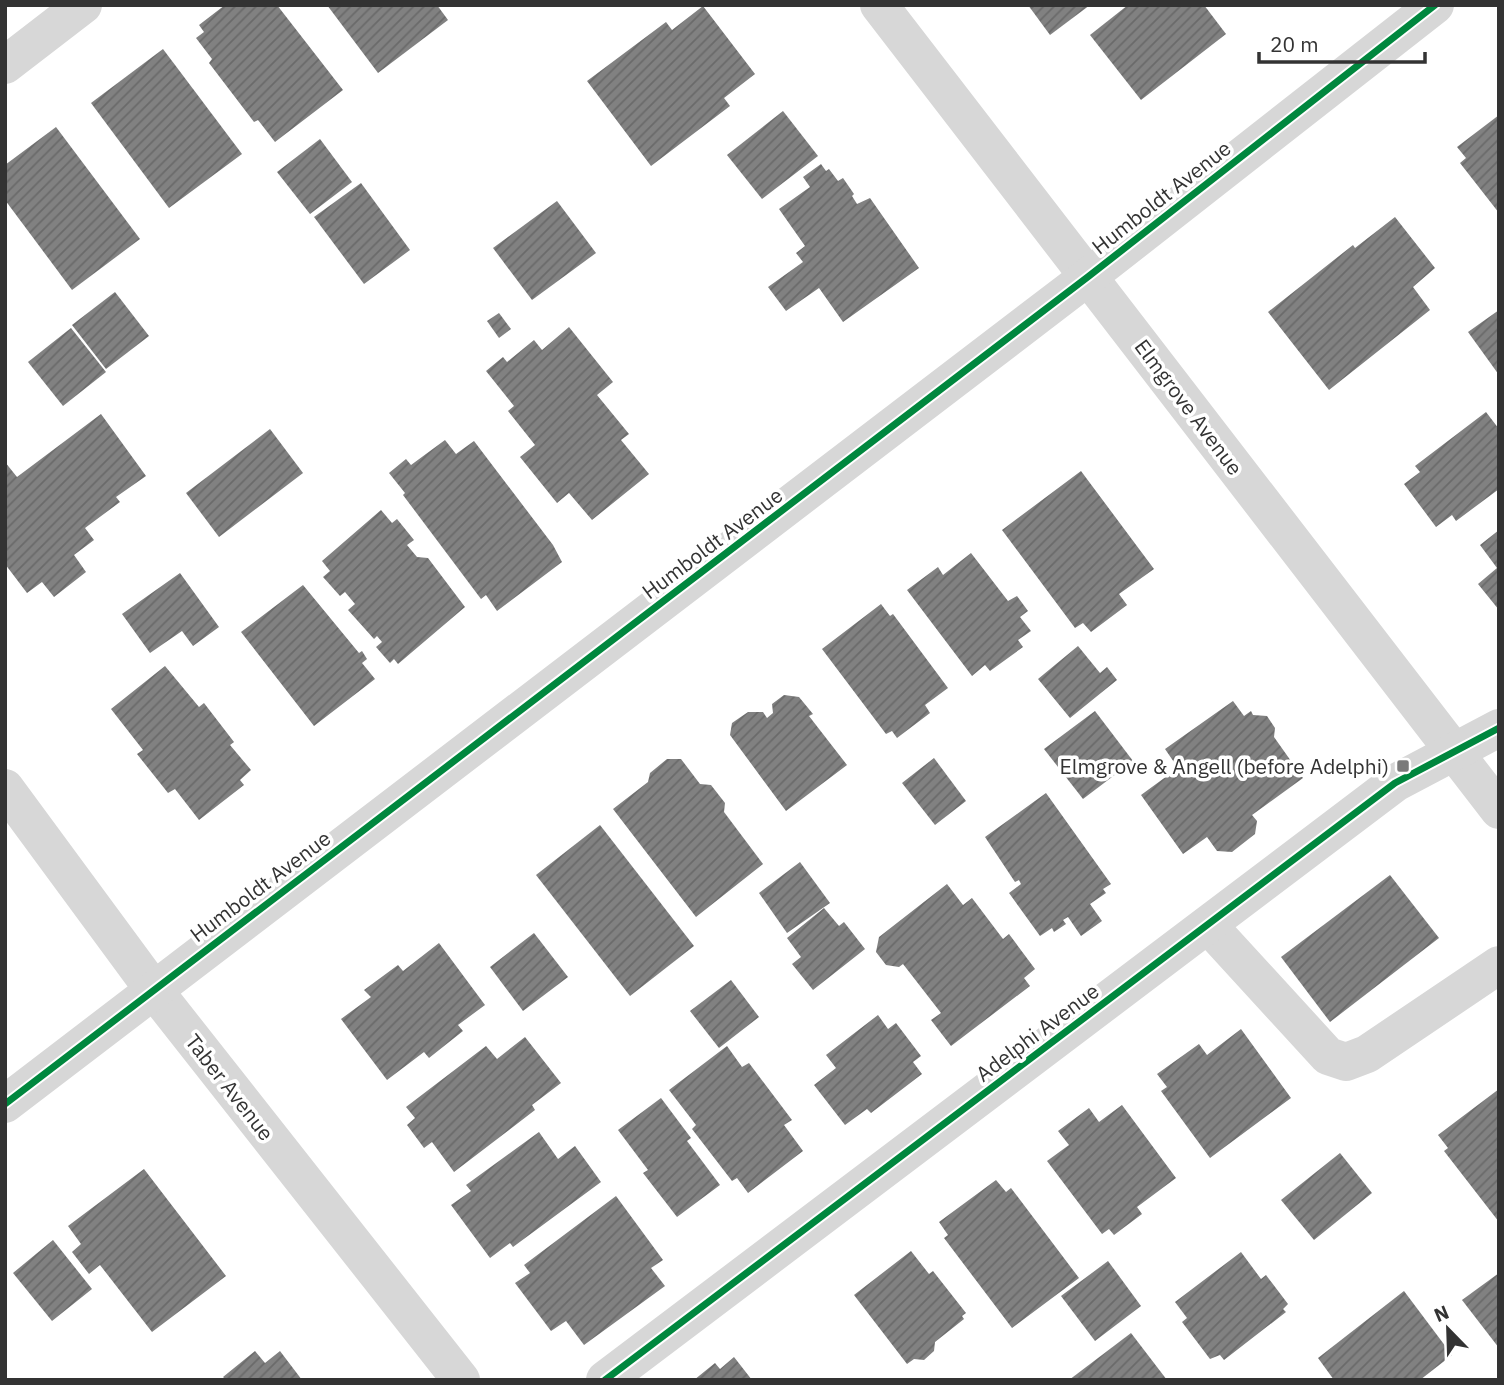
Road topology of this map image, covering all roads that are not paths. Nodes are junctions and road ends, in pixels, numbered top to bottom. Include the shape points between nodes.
1 (83, 5) edge
2 (879, 5) edge
3 (1436, 5) edge
4 (5, 65) edge
5 (1089, 276) junction
6 (1499, 728) edge
7 (1454, 752) junction
8 (5, 789) edge
9 (1499, 810) edge
10 (1208, 925) junction
11 (1499, 965) edge
12 (153, 989) junction
13 (5, 1104) edge
14 (461, 1380) edge
15 (605, 1380) edge

1 - 4 street
2 - 5 street, Elmgrove Avenue
3 - 5 street, Humboldt Avenue
5 - 7 street, Elmgrove Avenue
5 - 12 street, Humboldt Avenue
6 - 7 street, Adelphi Avenue
7 - 9 street, Elmgrove Avenue
7 - 10 street, Adelphi Avenue via 1395,783
8 - 12 street, Taber Avenue
10 - 11 street via 1328,1056 1346,1062 1367,1054
10 - 15 street, Adelphi Avenue
12 - 13 street, Humboldt Avenue
12 - 14 street, Taber Avenue

